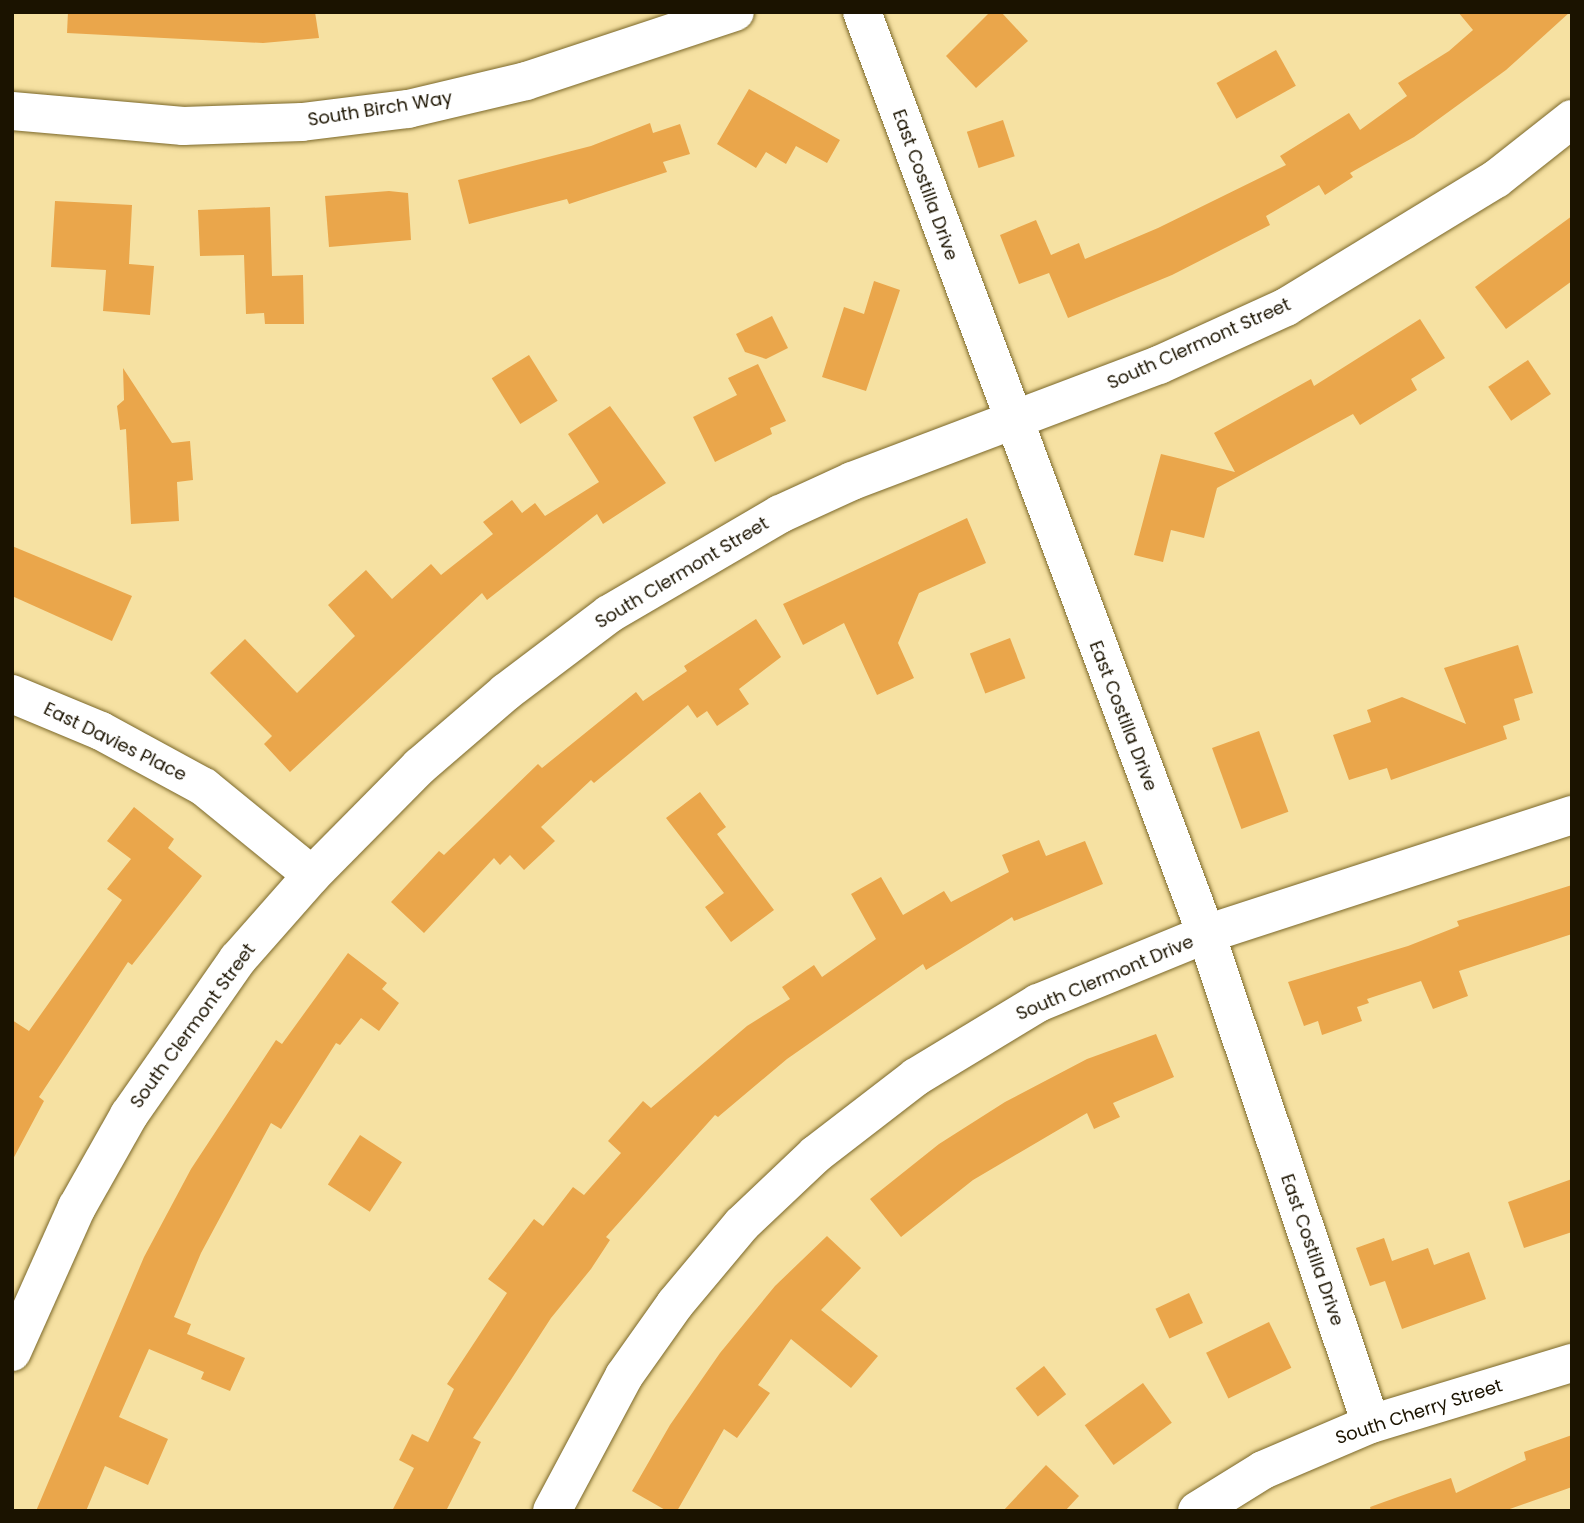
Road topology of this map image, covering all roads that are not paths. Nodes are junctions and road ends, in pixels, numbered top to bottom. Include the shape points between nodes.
1 (735, 12) edge
2 (862, 12) edge
3 (12, 111) edge
4 (1572, 119) edge
5 (1012, 422) junction
6 (12, 694) edge
7 (1572, 815) edge
8 (312, 875) junction
9 (1206, 934) junction
10 (12, 1352) edge
11 (1572, 1363) edge
12 (1371, 1424) junction
13 (552, 1511) edge
14 (1197, 1511) edge

1 - 3 street, South Birch Way via 574,67 408,109 302,122 183,126
2 - 5 street, East Costilla Drive
4 - 5 street, South Clermont Street via 1496,179 1286,307 1158,365
5 - 8 street, South Clermont Street via 852,481 780,514 609,614 506,692 420,766
5 - 9 street, East Costilla Drive
6 - 8 street, East Davies Place via 101,731 192,780 258,827
7 - 9 street, South Clermont Drive
8 - 10 street, South Clermont Street via 238,959 129,1115 77,1207
9 - 12 street, East Costilla Drive
9 - 13 street, South Clermont Drive via 1038,1003 965,1044 816,1154 743,1224 675,1304 624,1377
11 - 12 street, South Cherry Street
12 - 14 street, South Cherry Street via 1263,1471

